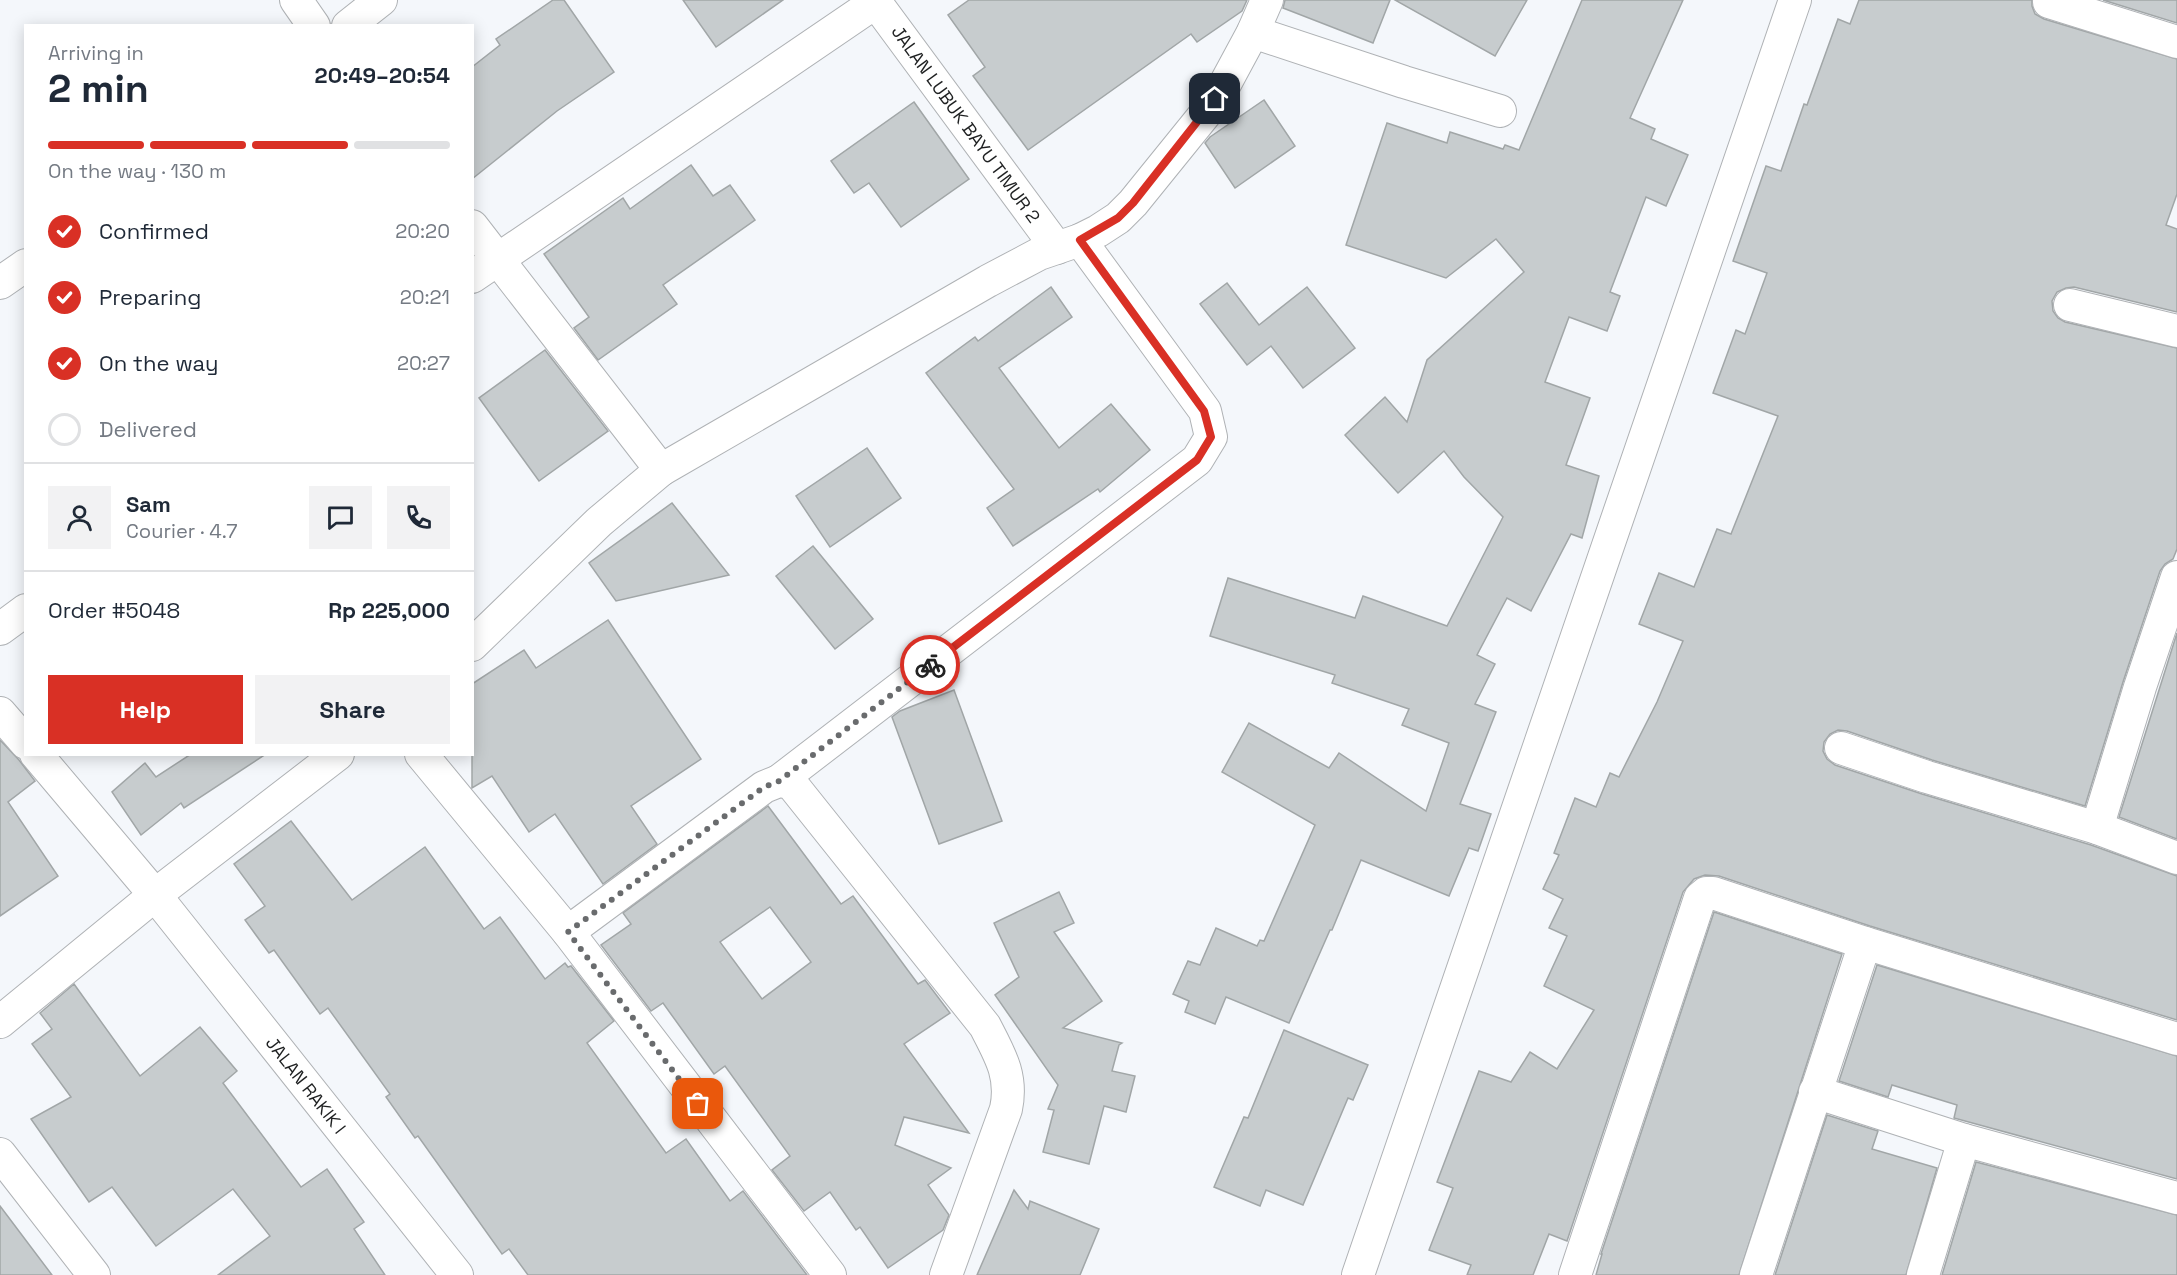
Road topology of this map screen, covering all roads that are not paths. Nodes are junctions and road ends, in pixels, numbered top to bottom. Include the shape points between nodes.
1 (296, 0) edge
2 (381, 0) edge
3 (1267, 0) edge
4 (1795, 0) edge
5 (875, 1) edge
6 (2049, 2) dead end
7 (313, 24) edge
8 (351, 24) edge
9 (1253, 32) junction
10 (2177, 42) edge
11 (1500, 111) dead end
12 (474, 229) edge
13 (1069, 244) junction
14 (498, 259) junction
15 (24, 266) edge
16 (474, 277) edge
17 (0, 283) edge
18 (2070, 305) dead end
19 (2177, 332) edge
20 (661, 470) junction
21 (2177, 577) edge
22 (24, 611) edge
23 (0, 629) edge
24 (474, 643) edge
25 (0, 713) edge
26 (24, 741) edge
27 (1841, 748) dead end
28 (38, 756) edge
29 (335, 756) edge
30 (424, 756) edge
31 (779, 781) junction
32 (2097, 828) junction
33 (2177, 858) edge
34 (155, 895) junction
35 (568, 932) junction
36 (1865, 943) junction
37 (0, 1022) edge
38 (2177, 1039) edge
39 (1815, 1092) junction
40 (1964, 1140) junction
41 (0, 1154) edge
42 (2177, 1198) edge
43 (94, 1275) edge
44 (457, 1275) edge
45 (830, 1275) edge
46 (946, 1275) edge
47 (1358, 1275) edge
48 (1575, 1275) edge
49 (1756, 1275) edge
50 (1923, 1275) edge

1 - 7 street
2 - 8 street
3 - 9 street
4 - 47 street
5 - 13 street, JALAN LUBUK BAYU TIMUR 2
5 - 14 street
6 - 10 street
9 - 11 street
9 - 13 street via 1205,114 1133,203 1118,218
12 - 14 street
13 - 20 street via 1039,254 988,281
13 - 31 street, JALAN LUBUK BAYU TIMUR 2 via 1204,411 1211,437 1197,460
14 - 16 street
14 - 20 street
15 - 17 street
18 - 19 street
20 - 24 street via 599,522
21 - 32 street
22 - 23 street
25 - 26 street
27 - 32 street
28 - 34 street, JALAN RAKIK I
29 - 34 street
30 - 35 street
31 - 35 street, JALAN LUBUK BAYU TIMUR 2 via 764,787
31 - 46 street via 791,783 819,817 984,1026 1003,1064 1010,1092 1006,1109
32 - 33 street
34 - 37 street
34 - 44 street, JALAN RAKIK I
35 - 45 street
36 - 38 street
36 - 39 street
36 - 48 street via 1713,893 1700,898
39 - 40 street
39 - 49 street
40 - 42 street
40 - 50 street
41 - 43 street

